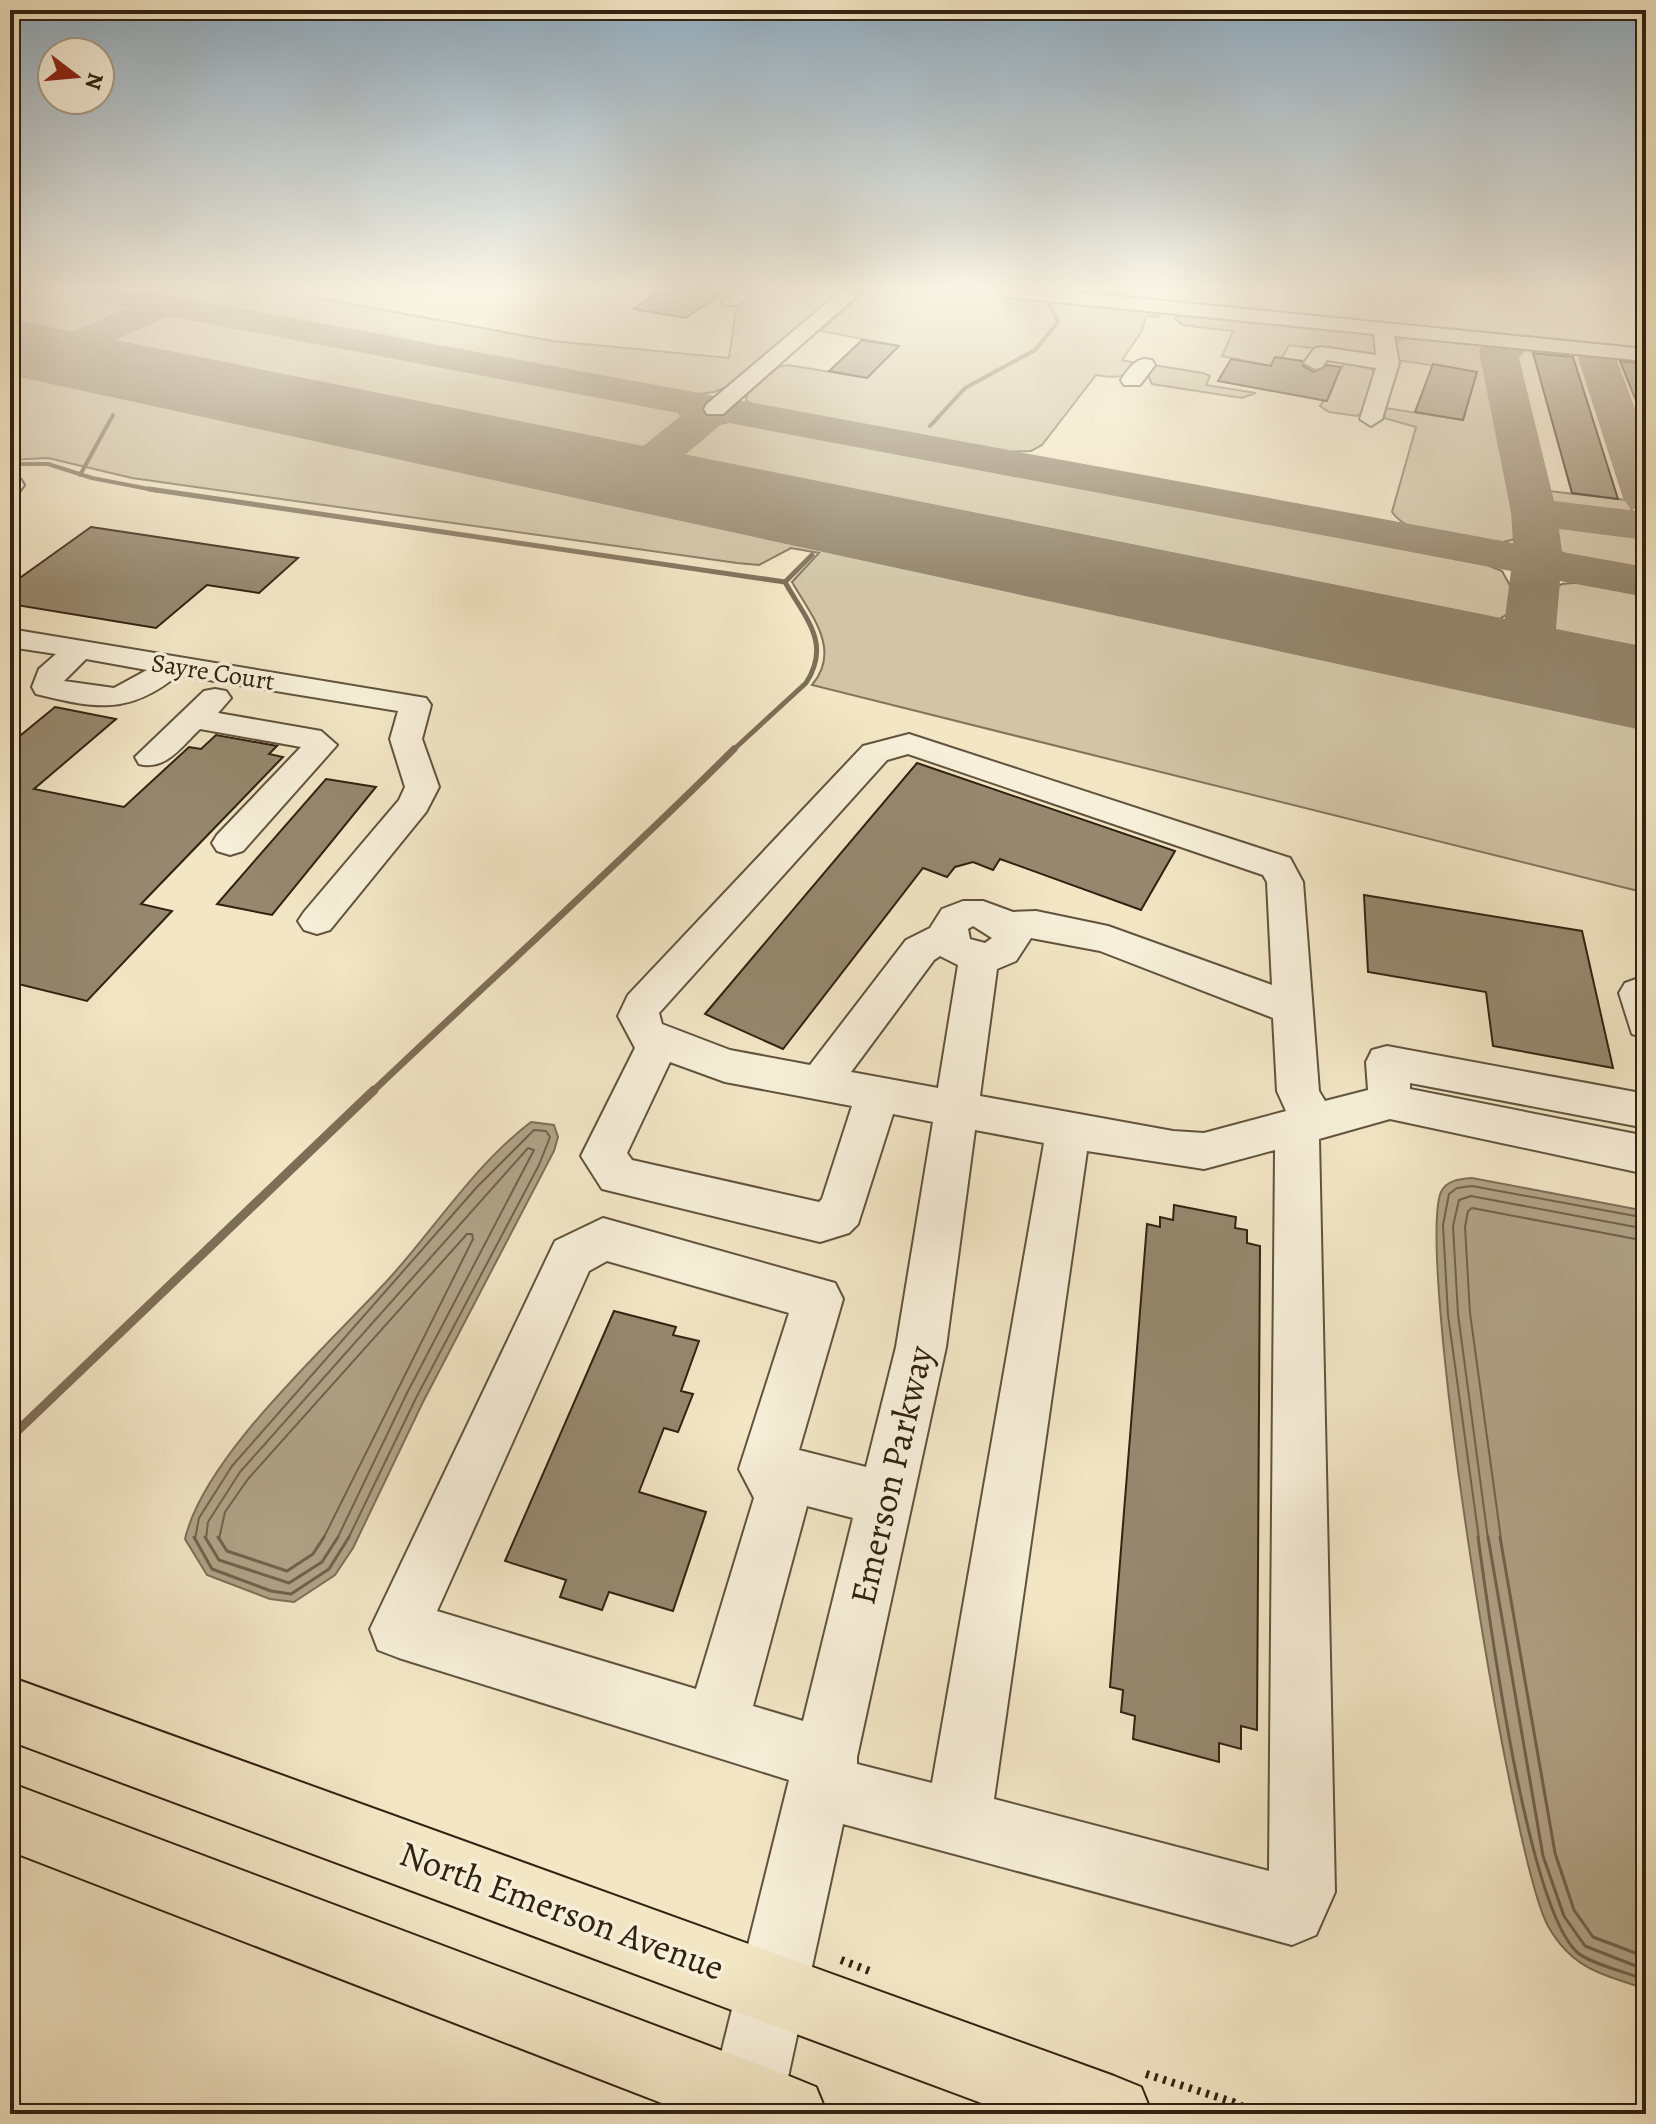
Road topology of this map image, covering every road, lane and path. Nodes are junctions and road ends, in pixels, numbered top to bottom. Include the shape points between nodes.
1 (737, 390) edge
2 (1380, 390) edge
3 (715, 409) dead end
4 (1371, 419) dead end
5 (12, 641) edge
6 (79, 650) junction
7 (171, 665) junction
8 (239, 676) junction
9 (194, 718) junction
10 (151, 757) dead end
11 (230, 843) dead end
12 (317, 921) dead end
13 (978, 940) junction
14 (1293, 1010) junction
15 (659, 1041) junction
16 (819, 1084) junction
17 (877, 1095) junction
18 (1390, 1102) junction
19 (956, 1110) junction
20 (1646, 1111) edge
21 (1306, 1125) junction
22 (1068, 1130) junction
23 (1646, 1155) edge
24 (766, 1469) junction
25 (886, 1499) junction
26 (10, 1709) edge
27 (716, 1727) junction
28 (824, 1773) junction
29 (10, 1817) edge
30 (958, 1822) junction
31 (770, 1986) junction
32 (760, 2109) edge
33 (1114, 2114) edge

1 - 3 street
2 - 4 street
5 - 6 street, Sayre Court
6 - 7 street, Sayre Court
6 - 7 street via 50,675 47,687 117,699 140,692
7 - 8 street, Sayre Court
8 - 9 street
8 - 12 street, Sayre Court via 415,705 406,739 422,787 414,804
9 - 10 street
9 - 11 street via 310,738 321,745
13 - 14 street via 1041,922 1091,934
13 - 16 street via 920,950
13 - 19 street, Emerson Parkway
14 - 15 street via 1285,882 1277,867 909,744 875,753 642,1006 640,1028
14 - 21 street via 1298,1091
15 - 16 street via 725,1066
15 - 17 street via 603,1156 618,1176 820,1222 832,1219 842,1210
16 - 17 street
17 - 19 street
18 - 20 street via 1387,1062
18 - 21 street
18 - 23 street
19 - 22 street
19 - 25 street, Emerson Parkway via 921,1347
21 - 22 street via 1204,1151
21 - 30 street via 1302,1892 1292,1911
22 - 30 street
24 - 25 street
24 - 27 street via 783,1492
24 - 27 street via 818,1299 603,1239 572,1256 399,1629
25 - 28 street, Emerson Parkway
26 - 31 main road, North Emerson Avenue
27 - 28 street
28 - 30 street
28 - 31 street, Emerson Parkway via 786,1943
29 - 32 main road
31 - 32 street, Emerson Parkway
31 - 33 main road, North Emerson Avenue

